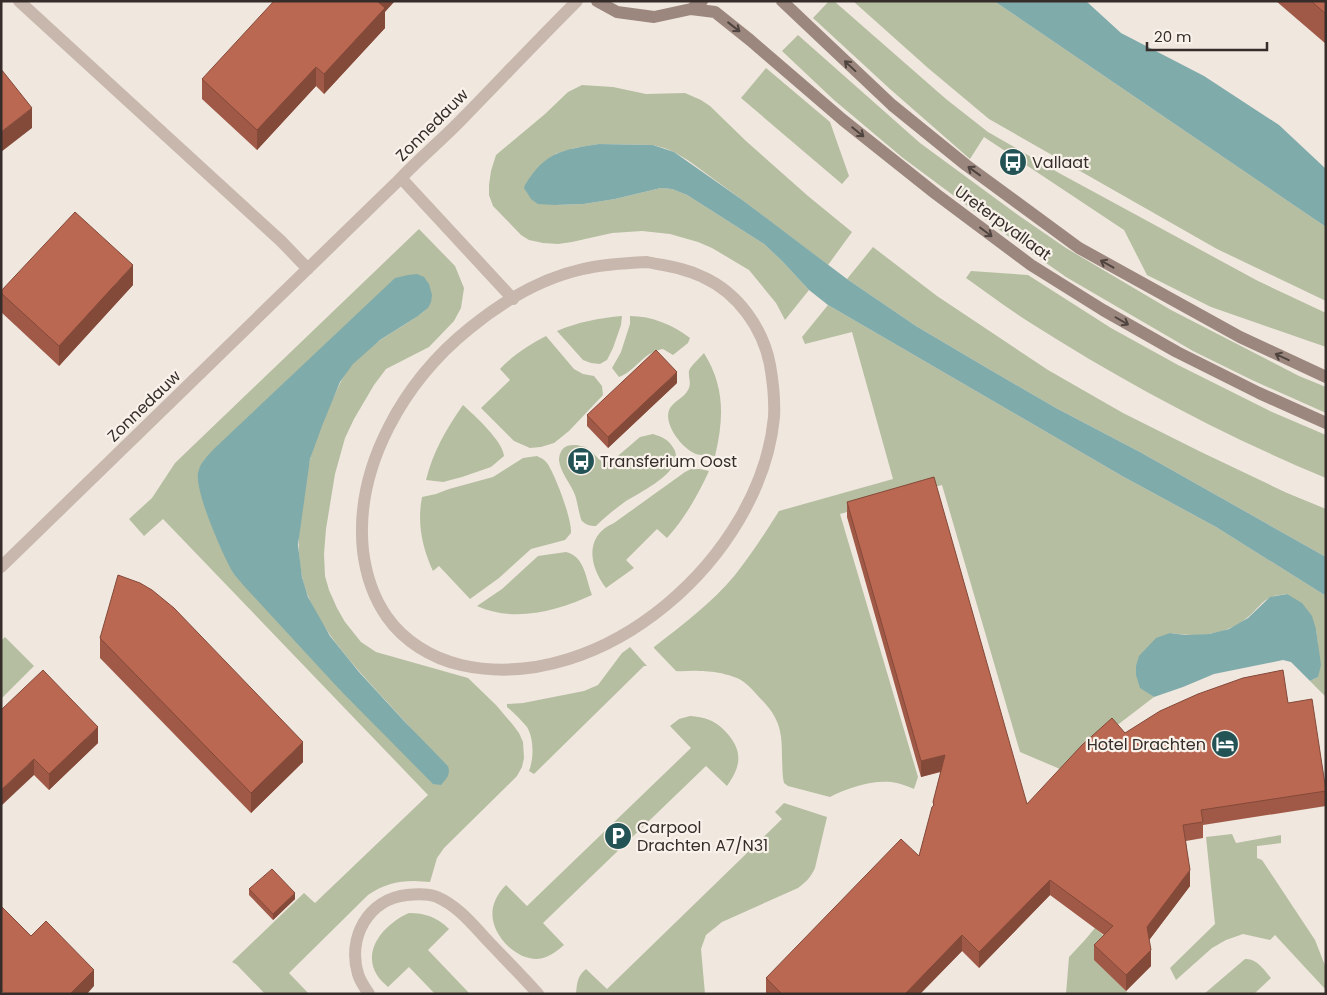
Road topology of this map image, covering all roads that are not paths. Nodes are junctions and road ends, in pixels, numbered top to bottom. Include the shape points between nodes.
1 (19, 1) edge
2 (577, 1) edge
3 (597, 1) edge
4 (782, 1) edge
5 (696, 5) edge
6 (402, 178) junction
7 (308, 269) junction
8 (513, 299) junction
9 (1326, 377) edge
10 (1326, 423) edge
11 (1, 567) edge
12 (369, 994) edge
13 (538, 994) edge

1 - 7 street
2 - 6 street, Zonnedauw
3 - 5 main road via 617,12 654,17
9 -> 4 main road, Ureterpvallaat via 1240,337 1079,248 966,165 892,105
5 -> 10 main road, Ureterpvallaat via 715,12 851,126 1030,265 1177,352
6 - 7 street, Zonnedauw
6 - 8 street
7 - 11 street, Zonnedauw
8 - 8 street via 562,275 616,263 647,262 702,276 732,296 755,323 768,356 774,385 774,415 763,468 750,500 727,538 685,588 657,612 606,644 542,666 489,670 434,656 411,642 392,624 367,576 362,517 374,464 404,401 434,363 469,328
12 - 13 street via 358,975 354,955 357,936 366,918 381,904 399,896 419,894 436,897 458,909

